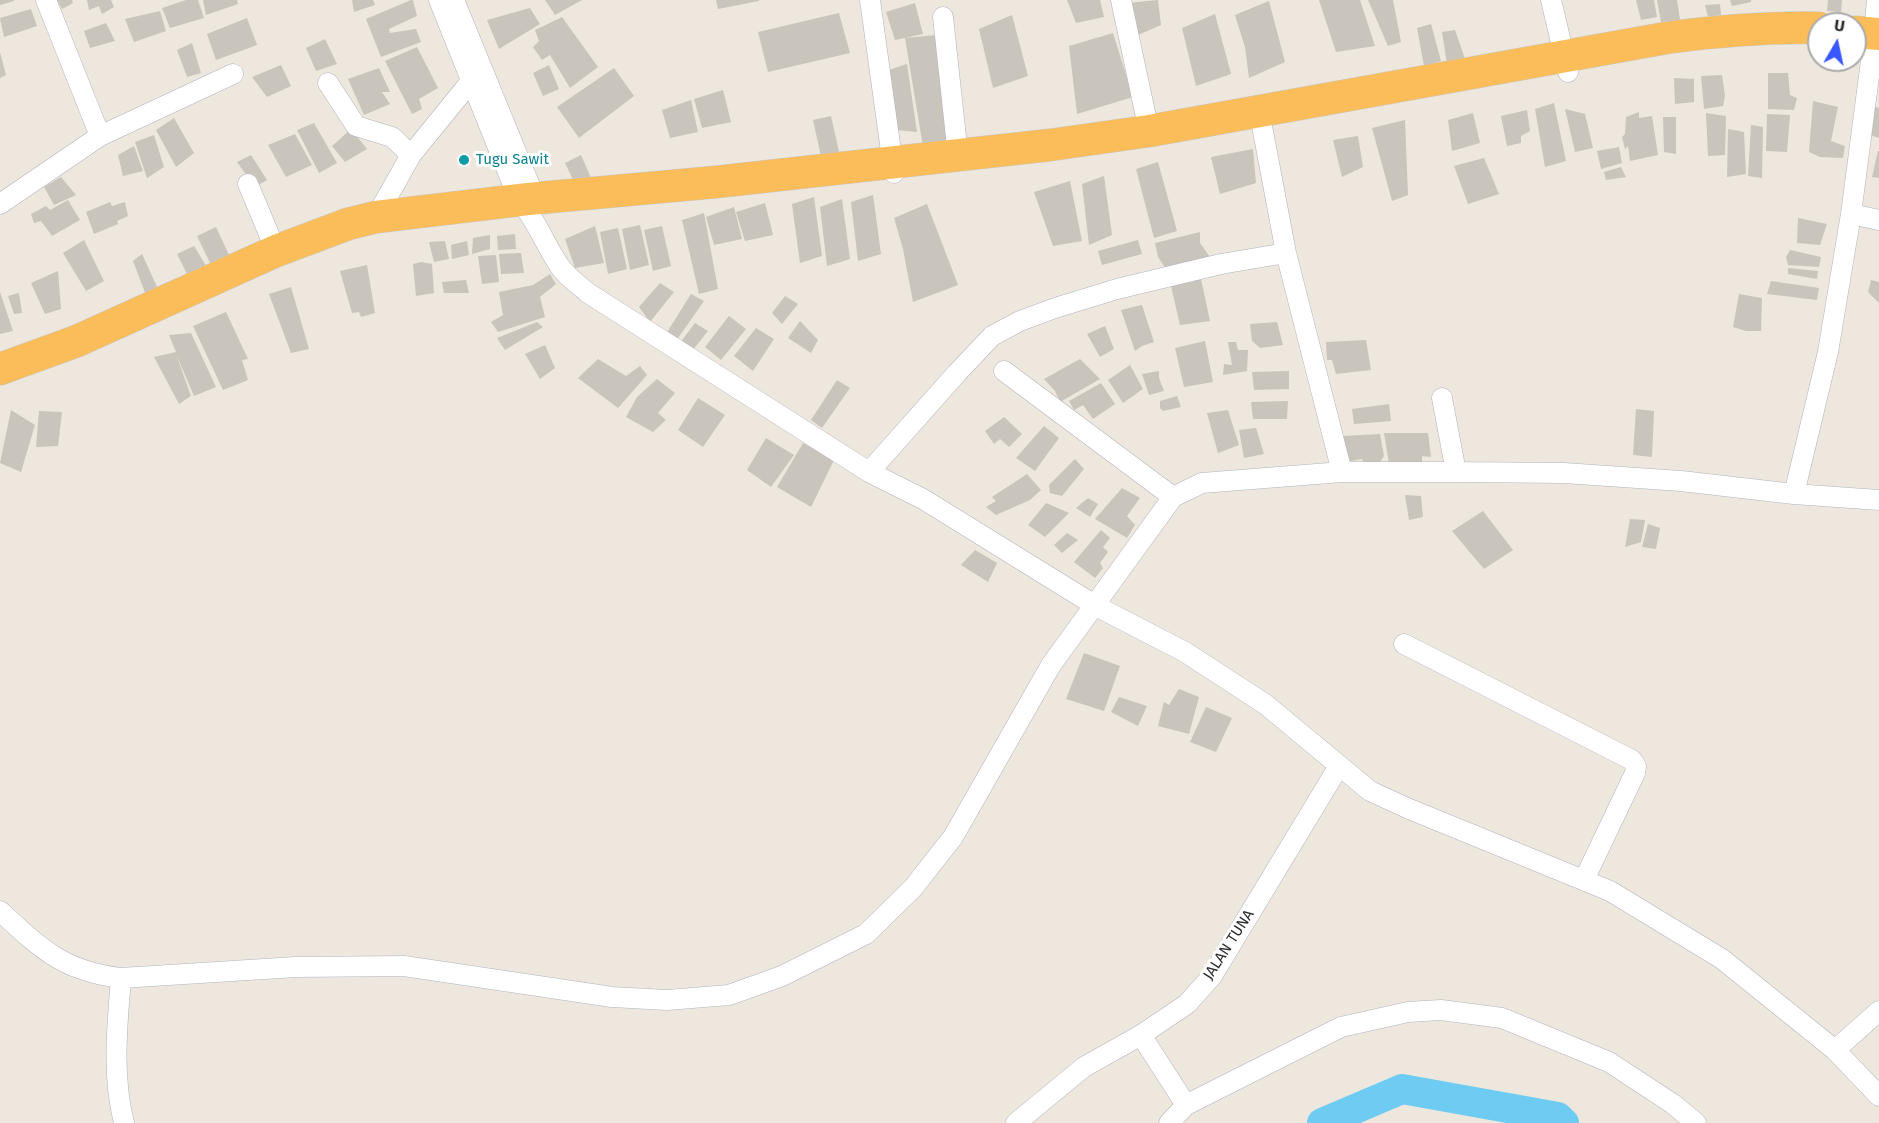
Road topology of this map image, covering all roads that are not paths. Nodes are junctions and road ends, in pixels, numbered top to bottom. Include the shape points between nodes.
1 (46, 0) edge
2 (439, 0) edge
3 (454, 0) edge
4 (870, 0) edge
5 (1121, 0) edge
6 (1551, 0) edge
7 (1877, 0) edge
8 (943, 16) dead end
9 (1807, 28) edge
10 (1869, 43) edge
11 (1807, 48) edge
12 (1566, 64) junction
13 (233, 74) dead end
14 (479, 76) junction
15 (328, 83) dead end
16 (1262, 126) junction
17 (1149, 131) junction
18 (100, 136) junction
19 (411, 155) junction
20 (958, 156) junction
21 (894, 170) junction
22 (248, 183) dead end
23 (0, 204) edge
24 (528, 204) junction
25 (1851, 214) junction
26 (376, 217) junction
27 (1879, 220) edge
28 (276, 251) junction
29 (1286, 252) junction
30 (0, 369) edge
31 (1004, 371) dead end
32 (0, 387) edge
33 (1442, 398) dead end
34 (1456, 471) junction
35 (869, 472) junction
36 (1342, 472) junction
37 (1794, 494) junction
38 (1173, 497) junction
39 (1879, 500) edge
40 (1096, 606) junction
41 (1404, 644) dead end
42 (1339, 766) junction
43 (1584, 880) junction
44 (0, 911) edge
45 (121, 978) junction
46 (1879, 1011) edge
47 (1141, 1035) junction
48 (1835, 1050) junction
49 (1879, 1096) edge
50 (1186, 1105) junction
51 (124, 1123) edge
52 (1016, 1123) edge
53 (1169, 1123) edge
54 (1696, 1123) edge

1 - 18 street
2 - 14 street
3 - 14 street
4 - 21 street
5 - 17 street
6 - 12 street
7 - 10 street
8 - 20 street
9 - 12 highway via 1725,30
10 - 25 street
11 - 12 highway via 1765,46
12 - 16 highway
12 - 17 highway
13 - 18 street
14 - 19 street
14 - 24 street
15 - 19 street via 356,126 392,137
16 - 21 highway via 1133,149
16 - 29 street
17 - 20 highway
18 - 23 street
19 - 26 street
20 - 21 highway
21 - 24 highway via 642,189
22 - 28 street
24 - 26 highway
24 - 32 highway via 338,246 283,266 57,369
24 - 35 street via 561,267 588,293
25 - 27 street
25 - 37 street via 1828,352
26 - 28 highway
28 - 30 highway via 96,333
29 - 35 street via 1117,289 1020,321 992,336
29 - 36 street
31 - 38 street
33 - 34 street
34 - 36 street
34 - 37 street via 1564,473
35 - 40 street via 923,499
36 - 38 street via 1202,483
37 - 39 street
38 - 40 street
40 - 42 street via 1185,652 1265,704
40 - 45 street via 1052,665 952,837 913,888 866,934 782,976 729,995 667,1000 612,997 404,966 296,967
41 - 43 street via 1632,760 1635,773
42 - 43 street via 1370,791
42 - 47 street, JALAN TUNA via 1212,976 1187,1004
43 - 48 street via 1610,891 1722,959
44 - 45 street via 45,952 69,966
45 - 51 street via 115,1042
46 - 48 street
47 - 50 street
47 - 52 street, JALAN TUNA via 1084,1067
48 - 49 street
50 - 53 street
50 - 54 street via 1341,1027 1408,1012 1441,1010 1502,1018 1609,1062

